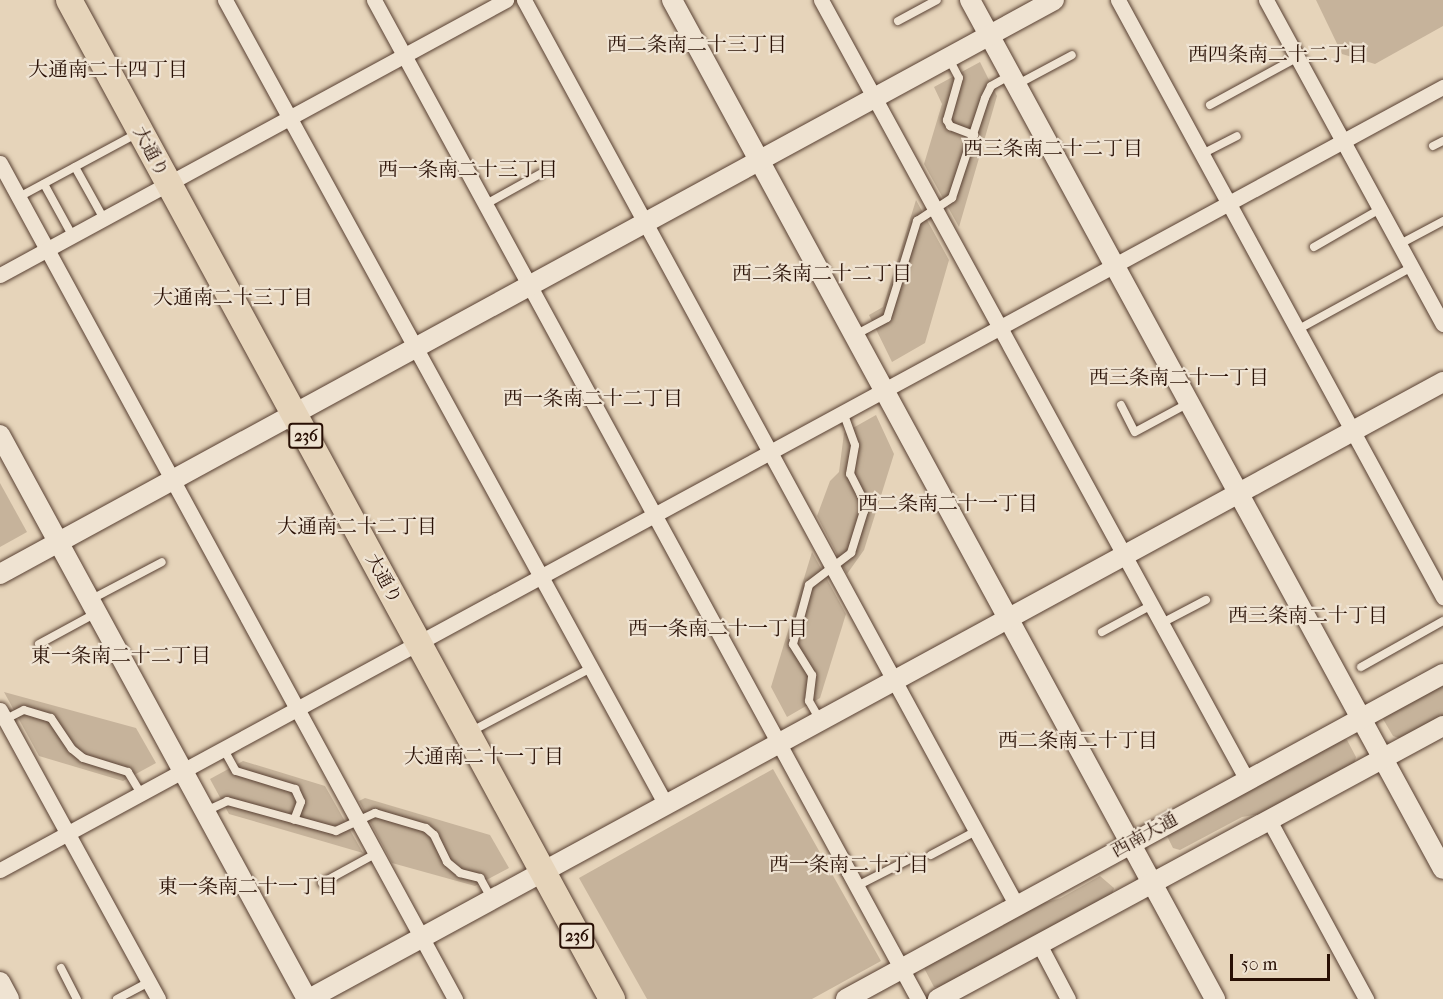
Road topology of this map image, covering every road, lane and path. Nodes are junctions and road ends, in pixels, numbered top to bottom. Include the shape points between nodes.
1 (69, 0) edge
2 (225, 0) edge
3 (374, 0) edge
4 (506, 0) edge
5 (524, 0) edge
6 (672, 0) edge
7 (821, 0) edge
8 (936, 0) edge
9 (970, 0) edge
10 (1054, 0) edge
11 (1118, 0) edge
12 (1266, 0) edge
13 (898, 21) dead end
14 (989, 36) junction
15 (404, 55) junction
16 (1072, 55) dead end
17 (1298, 57) junction
18 (949, 58) junction
19 (1012, 81) junction
20 (1443, 87) edge
21 (874, 98) junction
22 (1210, 105) dead end
23 (290, 118) junction
24 (139, 132) junction
25 (974, 135) junction
26 (1237, 136) dead end
27 (1343, 141) junction
28 (1443, 141) edge
29 (1433, 146) dead end
30 (1202, 154) junction
31 (758, 161) junction
32 (0, 163) edge
33 (75, 167) junction
34 (540, 174) dead end
35 (44, 184) junction
36 (167, 184) junction
37 (19, 198) junction
38 (486, 204) junction
39 (1228, 204) junction
40 (935, 209) junction
41 (1380, 209) junction
42 (104, 219) junction
43 (1443, 221) edge
44 (644, 223) junction
45 (72, 236) junction
46 (1400, 244) junction
47 (1314, 247) dead end
48 (47, 249) junction
49 (1112, 265) junction
50 (1412, 267) junction
51 (0, 275) edge
52 (530, 285) junction
53 (1443, 324) edge
54 (997, 327) junction
55 (1297, 330) junction
56 (854, 335) junction
57 (413, 348) junction
58 (1443, 382) edge
59 (884, 390) junction
60 (1189, 403) junction
61 (1121, 405) dead end
62 (843, 412) junction
63 (293, 413) junction
64 (1352, 431) junction
65 (0, 435) edge
66 (769, 452) junction
67 (173, 479) junction
68 (1237, 493) junction
69 (654, 513) junction
70 (59, 543) junction
71 (1123, 557) junction
72 (162, 562) dead end
73 (832, 567) junction
74 (0, 574) edge
75 (541, 579) junction
76 (1443, 597) edge
77 (1206, 600) dead end
78 (94, 606) junction
79 (1150, 606) junction
80 (1007, 619) junction
81 (1443, 621) edge
82 (1160, 624) junction
83 (1102, 632) dead end
84 (39, 644) dead end
85 (418, 644) junction
86 (1361, 667) dead end
87 (591, 668) junction
88 (1443, 674) edge
89 (894, 681) junction
90 (297, 708) junction
91 (2, 717) edge
92 (1360, 717) junction
93 (821, 722) junction
94 (1443, 726) edge
95 (468, 734) junction
96 (780, 743) junction
97 (223, 748) junction
98 (1383, 757) junction
99 (183, 770) junction
100 (1247, 780) junction
101 (141, 794) junction
102 (666, 805) junction
103 (205, 811) junction
104 (294, 820) junction
105 (1269, 820) junction
106 (357, 821) junction
107 (976, 831) junction
108 (69, 833) junction
109 (1131, 844) junction
110 (375, 854) junction
111 (931, 855) dead end
112 (910, 859) dead end
113 (1443, 869) edge
114 (0, 870) edge
115 (543, 873) junction
116 (1152, 882) junction
117 (322, 883) dead end
118 (857, 885) junction
119 (492, 902) junction
120 (1017, 906) junction
121 (422, 938) junction
122 (1039, 944) junction
123 (61, 968) dead end
124 (902, 968) junction
125 (0, 982) edge
126 (149, 982) junction
127 (9, 999) edge
128 (77, 999) edge
129 (117, 999) edge
130 (158, 999) edge
131 (308, 999) edge
132 (455, 999) edge
133 (612, 999) edge
134 (846, 999) edge
135 (918, 999) edge
136 (938, 999) edge
137 (1068, 999) edge
138 (1215, 999) edge
139 (1366, 999) edge

1 - 24 highway, 大通り / 236
2 - 23 street
3 - 15 street
4 - 15 street
5 - 44 street
6 - 31 street
7 - 21 street
8 - 13 lane
9 - 14 street
10 - 14 street
11 - 30 street
12 - 17 street
14 - 18 street
14 - 19 street
15 - 23 street
15 - 38 street
16 - 19 lane
17 - 22 lane
17 - 27 street
18 - 21 street
18 - 25 lane via 959,78 947,120 950,126
19 - 25 lane via 991,86
19 - 49 street
20 - 27 street
21 - 31 street
21 - 40 street
23 - 36 street
23 - 57 street
24 - 33 lane
24 - 36 highway, 大通り / 236
25 - 40 lane via 959,185 952,198
26 - 30 lane
27 - 39 street
27 - 41 street
28 - 29 lane
30 - 39 street
31 - 44 street
31 - 56 street
32 - 37 street
33 - 35 lane
33 - 42 lane
34 - 38 lane
35 - 37 lane
35 - 45 lane
36 - 42 street
36 - 63 highway, 大通り / 236
37 - 48 street
38 - 52 street
39 - 49 street
39 - 55 street
40 - 54 street
40 - 56 lane via 917,220 912,231 887,318
41 - 46 street
41 - 47 lane
42 - 45 street
43 - 46 lane
44 - 52 street
44 - 66 street
45 - 48 street
46 - 50 street
48 - 51 street
48 - 67 street
49 - 54 street
49 - 60 street
50 - 53 street
50 - 55 lane
52 - 57 street
52 - 69 street
54 - 59 street
54 - 71 street
55 - 64 street
56 - 59 street
57 - 63 street
57 - 75 street
58 - 64 street
59 - 62 street
59 - 80 street
60 - 61 lane via 1135,432
60 - 68 street
62 - 66 street
62 - 73 lane via 855,445 852,485 863,499 864,511 851,553
63 - 67 street
63 - 85 highway, 大通り / 236
64 - 68 street
64 - 76 street
65 - 70 street
66 - 69 street
66 - 73 street
67 - 70 street
67 - 90 street
68 - 71 street
68 - 92 street
69 - 75 street
69 - 96 street
70 - 74 street
70 - 78 street
71 - 79 street
71 - 80 street
72 - 78 lane
73 - 89 street
73 - 93 lane via 809,585 793,644 812,675 809,701
75 - 85 street
75 - 87 street
77 - 82 lane
78 - 84 lane
78 - 99 street
79 - 82 street
79 - 83 lane
80 - 89 street
80 - 109 street
81 - 86 lane
82 - 100 street
85 - 90 street
85 - 95 highway, 大通り / 236
87 - 95 lane
87 - 102 street
88 - 92 street, 西南大通
89 - 93 street
89 - 107 street
90 - 97 street
90 - 106 street
91 - 101 lane via 24,710 51,718 72,749 83,758 128,772
91 - 108 street
92 - 98 street
92 - 100 street, 西南大通
93 - 96 street
94 - 98 street
95 - 115 highway, 大通り / 236
96 - 102 street
96 - 118 street
97 - 99 street
97 - 104 lane via 236,771 295,789 301,802
98 - 105 street
98 - 113 street
99 - 101 street
99 - 103 street
100 - 109 street, 西南大通
101 - 108 street
102 - 115 street
103 - 104 lane via 227,801
103 - 131 street
104 - 106 lane via 336,831
105 - 116 street
105 - 139 street
106 - 110 street
106 - 119 lane via 375,813 426,828 434,835 447,862 460,873 480,878
107 - 111 lane
107 - 120 street
108 - 114 street
108 - 126 street
109 - 116 street
109 - 120 street, 西南大通
110 - 117 lane
110 - 121 street
112 - 118 lane
115 - 119 street
115 - 133 highway, 大通り / 236
116 - 122 street
116 - 138 street
118 - 124 street
119 - 121 street
120 - 124 street, 西南大通
121 - 131 street
121 - 132 street
122 - 136 street
122 - 137 street
123 - 128 lane
124 - 134 street, 西南大通
124 - 135 street
125 - 127 street
126 - 129 lane
126 - 130 street

